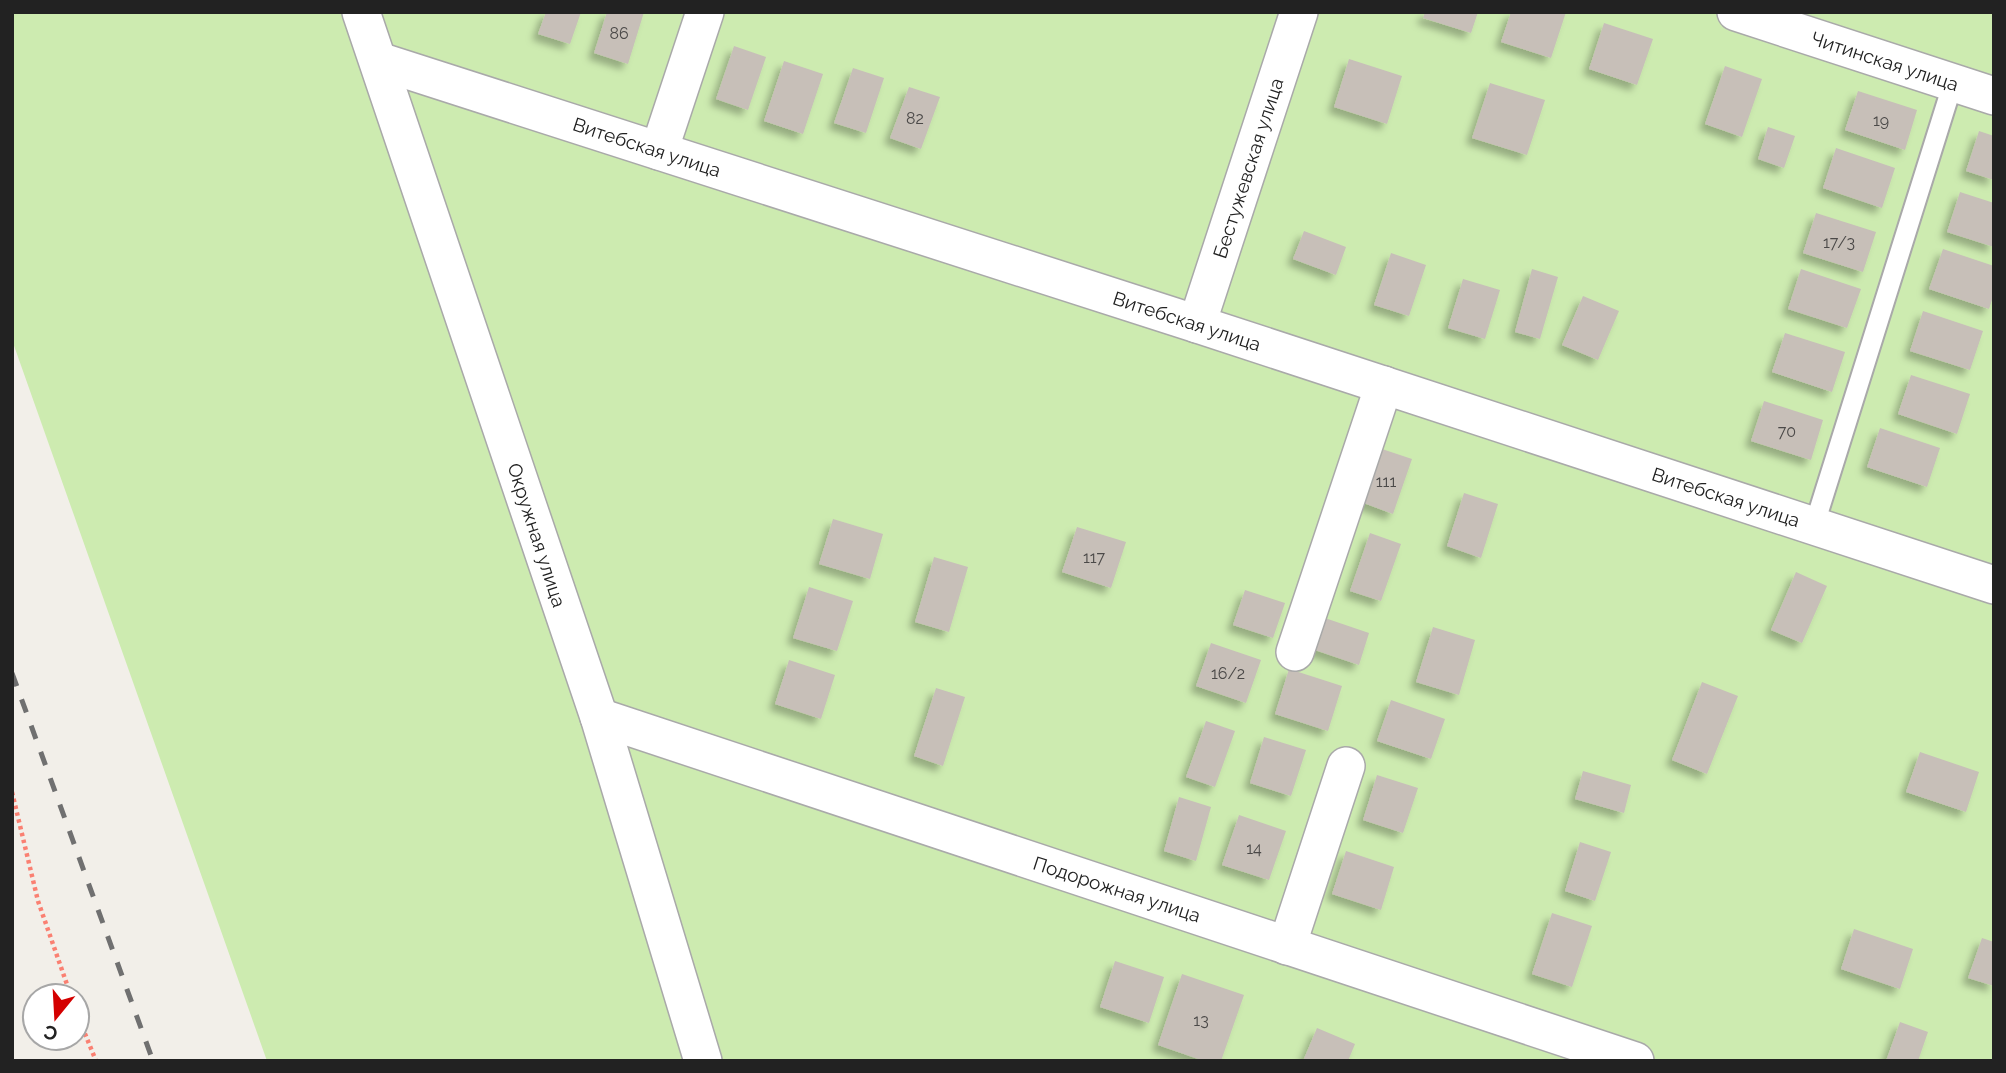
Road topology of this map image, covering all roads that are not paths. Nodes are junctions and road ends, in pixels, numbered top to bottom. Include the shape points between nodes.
1 (361, 12) edge
2 (705, 12) edge
3 (1299, 12) edge
4 (1736, 12) edge
5 (379, 61) junction
6 (1953, 83) junction
7 (1994, 96) edge
8 (659, 151) junction
9 (1198, 324) junction
10 (1384, 385) junction
11 (1814, 526) junction
12 (1994, 585) edge
13 (1295, 652) dead end
14 (598, 717) junction
15 (1346, 766) dead end
16 (1287, 946) junction
17 (703, 1061) edge
18 (1635, 1061) edge

1 - 5 street, Окружная улица
2 - 8 street
3 - 9 street, Бестужевская улица
4 - 6 street, Читинская улица
5 - 8 street, Витебская улица
5 - 14 street, Окружная улица
6 - 7 street, Читинская улица
6 - 11 lane
8 - 9 street, Витебская улица
9 - 10 street, Витебская улица
10 - 11 street, Витебская улица
10 - 13 street
11 - 12 street, Витебская улица
14 - 16 street, Подорожная улица
14 - 17 street, Окружная улица
15 - 16 street
16 - 18 street, Подорожная улица

